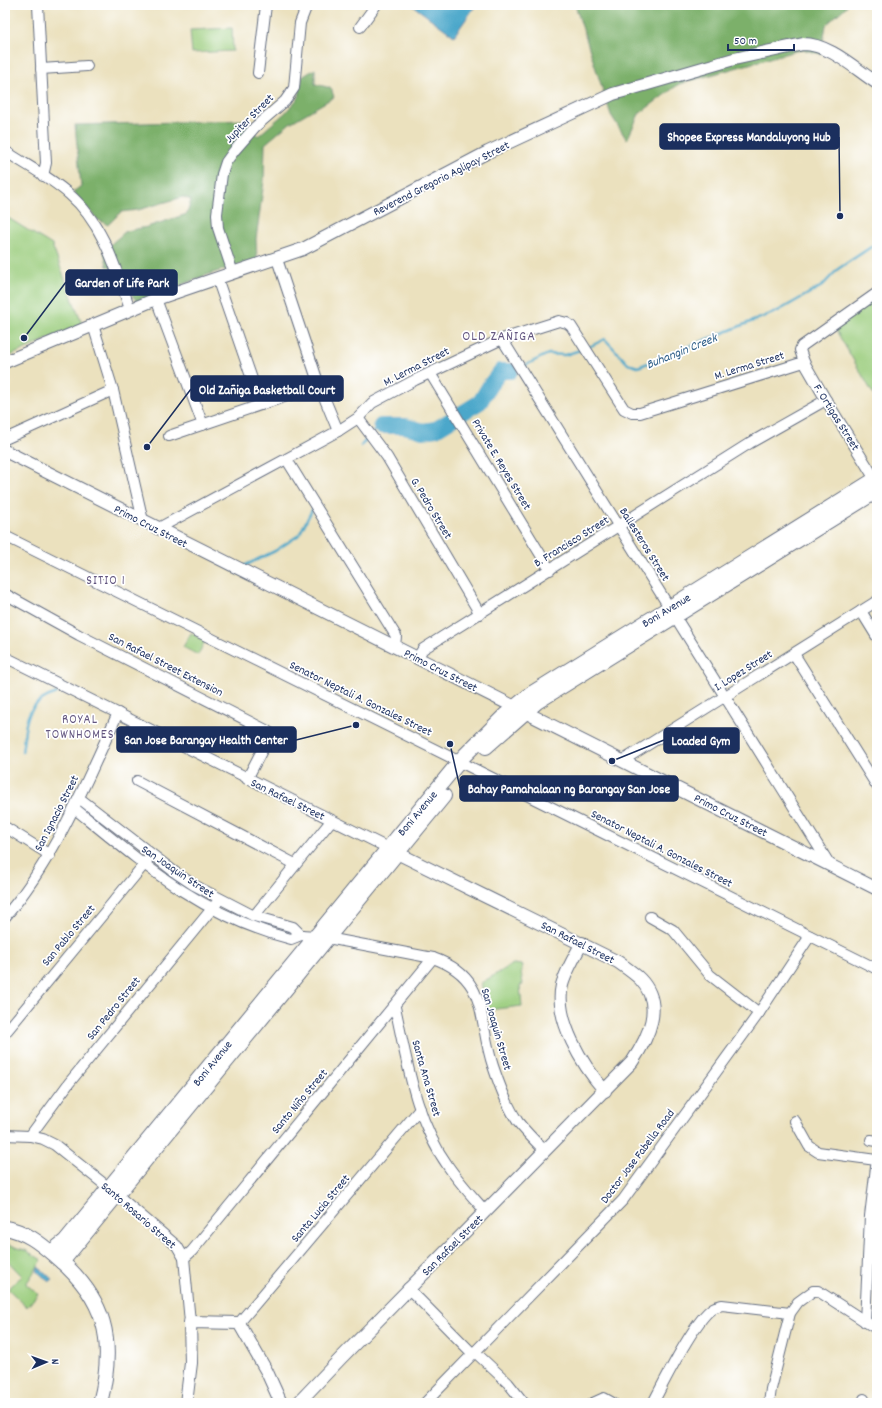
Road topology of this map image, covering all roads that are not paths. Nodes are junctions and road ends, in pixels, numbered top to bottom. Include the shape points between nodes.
1 (38, 5) edge
2 (266, 5) edge
3 (376, 5) edge
4 (303, 6) edge
5 (360, 27) dead end
6 (87, 66) dead end
7 (41, 68) junction
8 (258, 73) dead end
9 (877, 83) edge
10 (5, 151) edge
11 (43, 176) junction
12 (277, 259) junction
13 (233, 273) junction
14 (217, 278) junction
15 (877, 293) edge
16 (156, 299) junction
17 (130, 309) junction
18 (94, 325) junction
19 (502, 339) junction
20 (800, 350) joint
21 (5, 362) edge
22 (804, 362) junction
23 (430, 373) junction
24 (319, 385) junction
25 (114, 390) junction
26 (826, 400) junction
27 (261, 405) junction
28 (358, 418) junction
29 (203, 425) junction
30 (338, 431) junction
31 (169, 436) dead end
32 (5, 439) edge
33 (5, 451) edge
34 (287, 460) junction
35 (877, 482) edge
36 (143, 522) junction
37 (619, 526) junction
38 (157, 529) junction
39 (5, 536) edge
40 (550, 570) junction
41 (5, 594) edge
42 (877, 601) edge
43 (861, 611) junction
44 (673, 613) junction
45 (480, 614) junction
46 (877, 637) edge
47 (395, 647) junction
48 (794, 654) junction
49 (5, 657) edge
50 (417, 658) junction
51 (724, 698) junction
52 (520, 709) junction
53 (118, 713) junction
54 (622, 760) junction
55 (464, 764) junction
56 (247, 779) junction
57 (137, 782) dead end
58 (877, 786) edge
59 (79, 798) junction
60 (74, 808) junction
61 (331, 821) junction
62 (5, 827) edge
63 (393, 851) junction
64 (50, 855) junction
65 (152, 855) junction
66 (295, 864) junction
67 (143, 865) junction
68 (830, 865) junction
69 (877, 888) edge
70 (220, 899) junction
71 (211, 909) junction
72 (254, 916) junction
73 (5, 917) edge
74 (650, 917) dead end
75 (300, 935) junction
76 (810, 936) junction
77 (323, 937) junction
78 (582, 943) junction
79 (433, 958) junction
80 (877, 969) edge
81 (395, 1007) junction
82 (759, 1013) junction
83 (5, 1033) edge
84 (605, 1091) junction
85 (420, 1110) junction
86 (795, 1121) dead end
87 (5, 1135) edge
88 (30, 1136) junction
89 (545, 1151) junction
90 (877, 1160) edge
91 (113, 1192) junction
92 (485, 1211) junction
93 (5, 1228) edge
94 (51, 1252) junction
95 (184, 1258) junction
96 (62, 1262) junction
97 (408, 1288) junction
98 (790, 1313) junction
99 (190, 1322) junction
100 (865, 1322) junction
101 (239, 1323) junction
102 (877, 1329) edge
103 (474, 1353) junction
104 (100, 1403) edge
105 (186, 1403) edge
106 (281, 1403) edge
107 (298, 1403) edge
108 (425, 1403) edge
109 (524, 1403) edge
110 (593, 1403) edge
111 (613, 1403) edge
112 (653, 1403) edge
113 (769, 1403) edge

1 - 7 street
2 - 8 street
3 - 5 street
4 - 13 street, Jupiter Street via 294,88 234,151 226,162 222,174 217,214 218,228
6 - 7 street
7 - 11 street via 46,163
9 - 12 street, Reverend Gregorio Aglipay Street via 824,48 803,44 734,59 613,94 488,152 321,240
10 - 11 street
11 - 17 street via 70,195 83,208 102,237
12 - 13 street, Reverend Gregorio Aglipay Street
12 - 24 street
13 - 14 street, Reverend Gregorio Aglipay Street
14 - 16 street, Reverend Gregorio Aglipay Street
14 - 27 street
15 - 20 street, M. Lerma Street via 802,346
16 - 17 street, Reverend Gregorio Aglipay Street
16 - 29 street
17 - 18 street, Reverend Gregorio Aglipay Street
18 - 21 street, Reverend Gregorio Aglipay Street
18 - 25 street
19 - 22 street, M. Lerma Street via 559,321 567,323 624,409 632,413 640,413
19 - 23 street, M. Lerma Street
19 - 37 street, Ballesteros Street
20 - 22 street, F. Ortigas Street
22 - 26 street, F. Ortigas Street
23 - 28 street, M. Lerma Street via 372,403
23 - 40 street, Private E. Reyes Street
24 - 27 street
24 - 30 street
25 - 32 street
25 - 36 street
26 - 35 street, F. Ortigas Street
26 - 37 street, B. Francisco Street
27 - 29 street
28 - 30 street, M. Lerma Street
28 - 45 street, G. Pedro Street via 386,457
29 - 31 street
30 - 34 street, M. Lerma Street
33 - 36 street, Primo Cruz Street
34 - 38 street, M. Lerma Street
34 - 47 street via 396,636
35 - 44 main road, Boni Avenue
36 - 38 street, Primo Cruz Street
37 - 40 street, B. Francisco Street
37 - 44 street, Ballesteros Street
38 - 47 street, Primo Cruz Street
39 - 55 street, Senator Neptali A. Gonzales Street
40 - 45 street, B. Francisco Street
41 - 56 street, San Rafael Street Extension via 270,733
42 - 43 street, I. Lopez Street
43 - 46 street
43 - 48 street, I. Lopez Street
44 - 51 street, Ballesteros Street
44 - 52 main road, Boni Avenue via 537,702
45 - 50 street, B. Francisco Street via 423,649
47 - 50 street, Primo Cruz Street
48 - 51 street, I. Lopez Street
48 - 58 street
49 - 53 street, San Rafael Street
50 - 52 street, Primo Cruz Street
51 - 54 street, I. Lopez Street
51 - 68 street, Ballesteros Street
52 - 54 street, Primo Cruz Street
52 - 55 main road, Boni Avenue via 492,741
53 - 56 street, San Rafael Street
53 - 59 street, San Ignacio Street
54 - 68 street, Primo Cruz Street
55 - 63 main road, Boni Avenue
55 - 76 street, Senator Neptali A. Gonzales Street
56 - 61 street, San Rafael Street
57 - 66 street
59 - 60 street, San Ignacio Street
59 - 65 street, San Joaquin Street
60 - 64 street, San Ignacio Street
60 - 67 street, San Joaquin Street
61 - 63 street, San Rafael Street
61 - 66 street
62 - 64 street
63 - 77 main road, Boni Avenue
63 - 78 street, San Rafael Street
64 - 73 street, San Ignacio Street
65 - 67 street, San Pablo Street
65 - 70 street, San Joaquin Street via 176,873
66 - 72 street
67 - 71 street, San Joaquin Street
67 - 83 street, San Pablo Street
68 - 69 street, Primo Cruz Street
70 - 71 street, San Pedro Street
70 - 72 street, San Joaquin Street
71 - 75 street, San Joaquin Street via 266,933 291,939
71 - 88 street, San Pedro Street via 69,1083
72 - 75 street, San Joaquin Street via 293,927
74 - 82 street via 673,930 710,974
75 - 77 street, San Joaquin Street
76 - 80 street, Senator Neptali A. Gonzales Street
76 - 82 street, Doctor Jose Fabella Road
77 - 79 street, San Joaquin Street
77 - 91 main road, Boni Avenue
78 - 84 street via 562,986 563,1014 580,1058
78 - 84 street, San Rafael Street via 618,962 641,979 649,992 652,1004 653,1018 641,1048 632,1062
79 - 81 street, Santo Niño Street
79 - 89 street, San Joaquin Street via 461,972 474,988 492,1065 508,1104 518,1122
81 - 85 street, Santa Ana Street
81 - 95 street, Santo Niño Street
82 - 103 street, Doctor Jose Fabella Road via 623,1200
84 - 89 street, San Rafael Street
85 - 92 street, Santa Ana Street via 447,1165
85 - 101 street, Santa Lucia Street
86 - 90 street via 809,1146 818,1152
87 - 88 street, Santo Rosario Street
88 - 91 street, Santo Rosario Street via 43,1139 55,1146
89 - 92 street, San Rafael Street
90 - 100 street via 870,1216
91 - 94 main road, Boni Avenue
91 - 95 street, Santo Rosario Street via 166,1236
91 - 96 main road, Boni Avenue
92 - 97 street, San Rafael Street
93 - 94 main road via 24,1234
94 - 96 main road
95 - 99 street, Santo Rosario Street
96 - 104 main road via 73,1270 84,1284 101,1314 105,1328 108,1361
97 - 103 street
97 - 107 street, San Rafael Street
98 - 100 street via 798,1302 813,1291 818,1291
98 - 112 street via 722,1305 714,1307 691,1334
98 - 113 street via 770,1389
99 - 101 street
99 - 105 street, Santo Rosario Street via 191,1363
100 - 102 street
101 - 106 street via 267,1372
103 - 108 street, Doctor Jose Fabella Road
103 - 109 street via 508,1383
110 - 111 street via 604,1398

